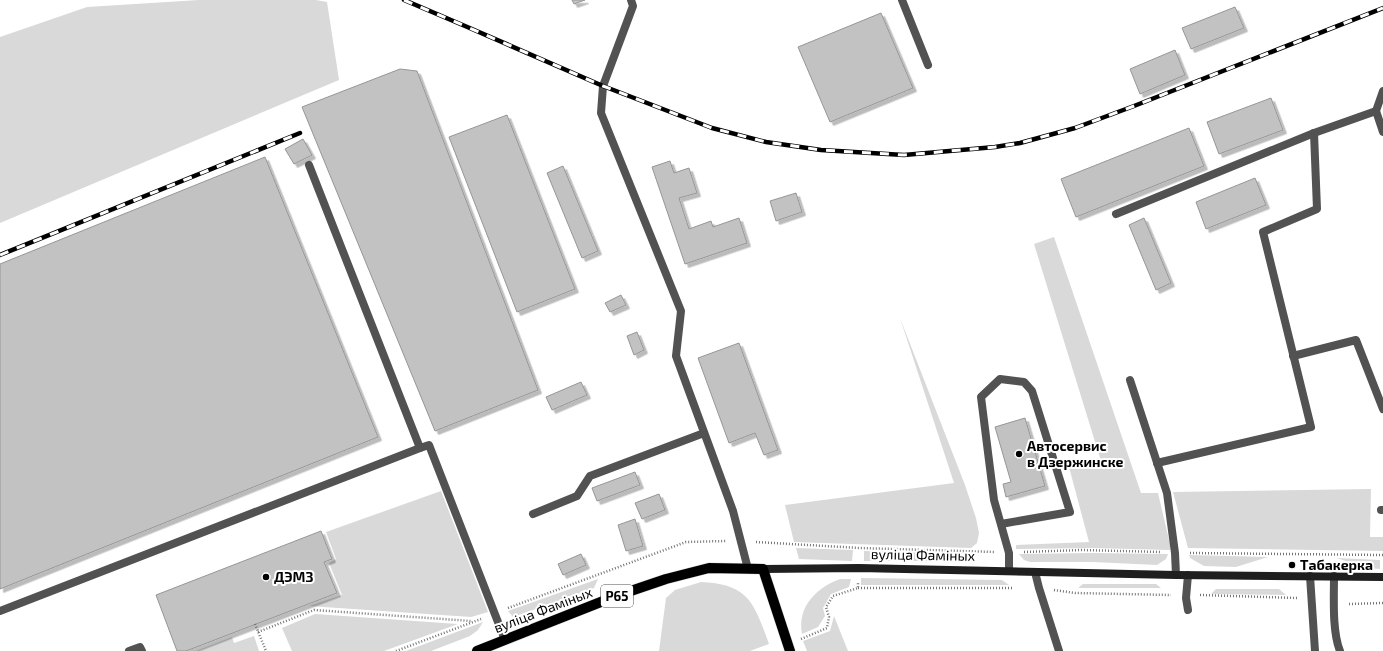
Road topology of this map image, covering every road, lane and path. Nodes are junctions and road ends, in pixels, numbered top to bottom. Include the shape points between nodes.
1 (631, 0) edge
2 (902, 0) edge
3 (928, 65) dead end
4 (1383, 91) edge
5 (1376, 111) junction
6 (1383, 132) edge
7 (1314, 133) junction
8 (309, 165) dead end
9 (1116, 214) dead end
10 (1293, 356) junction
11 (1130, 380) dead end
12 (1383, 409) edge
13 (704, 432) junction
14 (420, 448) junction
15 (1157, 463) junction
16 (533, 514) dead end
17 (1001, 524) junction
18 (860, 548) dead end
19 (748, 568) junction
20 (859, 568) junction
21 (763, 569) junction
22 (1009, 571) junction
23 (1035, 572) junction
24 (1176, 575) junction
25 (1188, 575) junction
26 (1310, 576) junction
27 (1334, 576) junction
28 (1383, 577) edge
29 (858, 588) junction
30 (1038, 588) junction
31 (1187, 595) junction
32 (1383, 602) edge
33 (1311, 604) junction
34 (1334, 604) junction
35 (1188, 610) dead end
36 (0, 611) edge
37 (473, 622) dead end
38 (255, 624) dead end
39 (258, 632) junction
40 (505, 640) junction
41 (789, 648) edge
42 (129, 651) edge
43 (142, 651) edge
44 (266, 651) edge
45 (476, 651) edge
46 (1059, 651) edge
47 (1315, 651) edge
48 (1340, 651) edge

1 - 13 lane via 633,6 602,86 601,113 681,311 676,356
2 - 3 lane
4 - 5 lane
5 - 6 lane
5 - 7 lane
7 - 9 lane
7 - 10 lane via 1317,209 1263,232
8 - 14 lane
10 - 12 lane via 1356,340
10 - 15 lane via 1311,427
11 - 15 lane
13 - 16 lane via 590,476 577,496
13 - 19 lane via 733,511
14 - 36 lane
14 - 40 lane via 429,445
15 - 24 lane via 1167,493
17 - 17 lane via 1070,512 1032,392 1024,382 1000,379 981,397 994,500
17 - 22 lane via 1008,553
18 - 20 path
19 - 21 main road, вуліца Фаміных / Р65
19 - 40 main road, вуліца Фаміных / Р65 via 709,568 666,579
20 - 21 main road, вуліца Фаміных
20 - 22 main road, вуліца Фаміных
20 - 29 path
21 - 41 main road
22 - 23 main road, вуліца Фаміных
23 - 24 main road, вуліца Фаміных
23 - 30 lane
24 - 25 main road, вуліца Фаміных
25 - 26 main road, вуліца Фаміных
25 - 31 lane
26 - 27 main road, вуліца Фаміных
26 - 33 lane
27 - 28 main road, вуліца Фаміных
27 - 34 lane
29 - 30 path
29 - 41 path via 832,596 826,608 827,628
30 - 31 path via 1075,593
30 - 46 lane
31 - 33 path via 1302,598
31 - 35 lane
32 - 34 path
33 - 47 lane
34 - 48 lane via 1337,644
37 - 39 path via 314,610
38 - 39 path
39 - 44 path
40 - 45 main road, вуліца Фаміных / Р65
42 - 43 lane via 140,647

